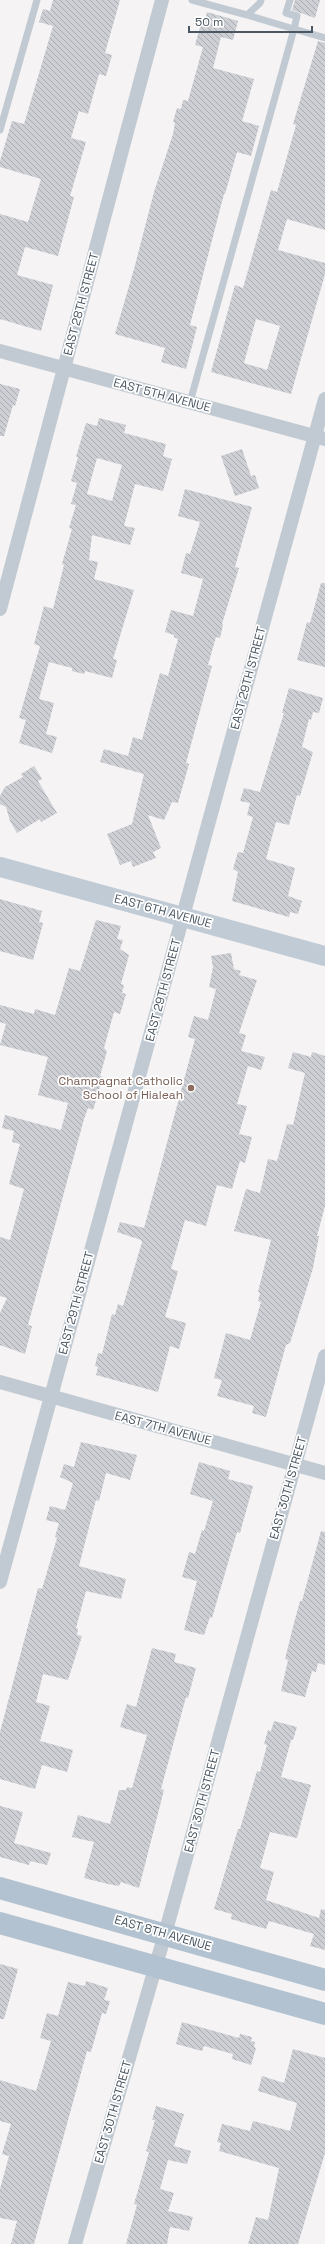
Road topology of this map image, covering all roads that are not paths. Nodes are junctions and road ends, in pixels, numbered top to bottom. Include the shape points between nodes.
1 (38, 0) edge
2 (162, 0) edge
3 (192, 0) edge
4 (261, 0) edge
5 (290, 0) edge
6 (247, 15) junction
7 (294, 29) junction
8 (325, 38) edge
9 (0, 130) edge
10 (0, 351) edge
11 (64, 368) junction
12 (325, 399) edge
13 (190, 402) junction
14 (320, 437) edge
15 (0, 609) edge
16 (0, 867) edge
17 (183, 917) junction
18 (325, 956) edge
19 (325, 1356) edge
20 (0, 1382) edge
21 (50, 1397) junction
22 (294, 1464) junction
23 (325, 1473) edge
24 (0, 1582) edge
25 (0, 1888) edge
26 (0, 1923) edge
27 (165, 1934) junction
28 (156, 1966) junction
29 (325, 1980) edge
30 (325, 2014) edge
31 (75, 2244) edge

1 - 9 lane
2 - 11 street, EAST 28TH STREET
3 - 6 lane
4 - 6 lane
5 - 7 lane via 286,13 297,16
6 - 7 lane
7 - 8 lane
7 - 13 lane
10 - 11 street, EAST 5TH AVENUE
11 - 13 street, EAST 5TH AVENUE
11 - 15 street, EAST 28TH STREET
12 - 14 street, EAST 29TH STREET
13 - 14 street, EAST 5TH AVENUE
14 - 17 street, EAST 29TH STREET
16 - 17 street, EAST 6TH AVENUE
17 - 18 street, EAST 6TH AVENUE
17 - 21 street, EAST 29TH STREET
19 - 22 street, EAST 30TH STREET
20 - 21 street, EAST 7TH AVENUE
21 - 22 street, EAST 7TH AVENUE
21 - 24 street, EAST 29TH STREET
22 - 23 street, EAST 7TH AVENUE
22 - 27 street, EAST 30TH STREET
25 - 27 main road, EAST 8TH AVENUE
26 - 28 main road
27 - 28 street, EAST 30TH STREET
27 - 29 main road, EAST 8TH AVENUE
28 - 30 main road
28 - 31 street, EAST 30TH STREET

